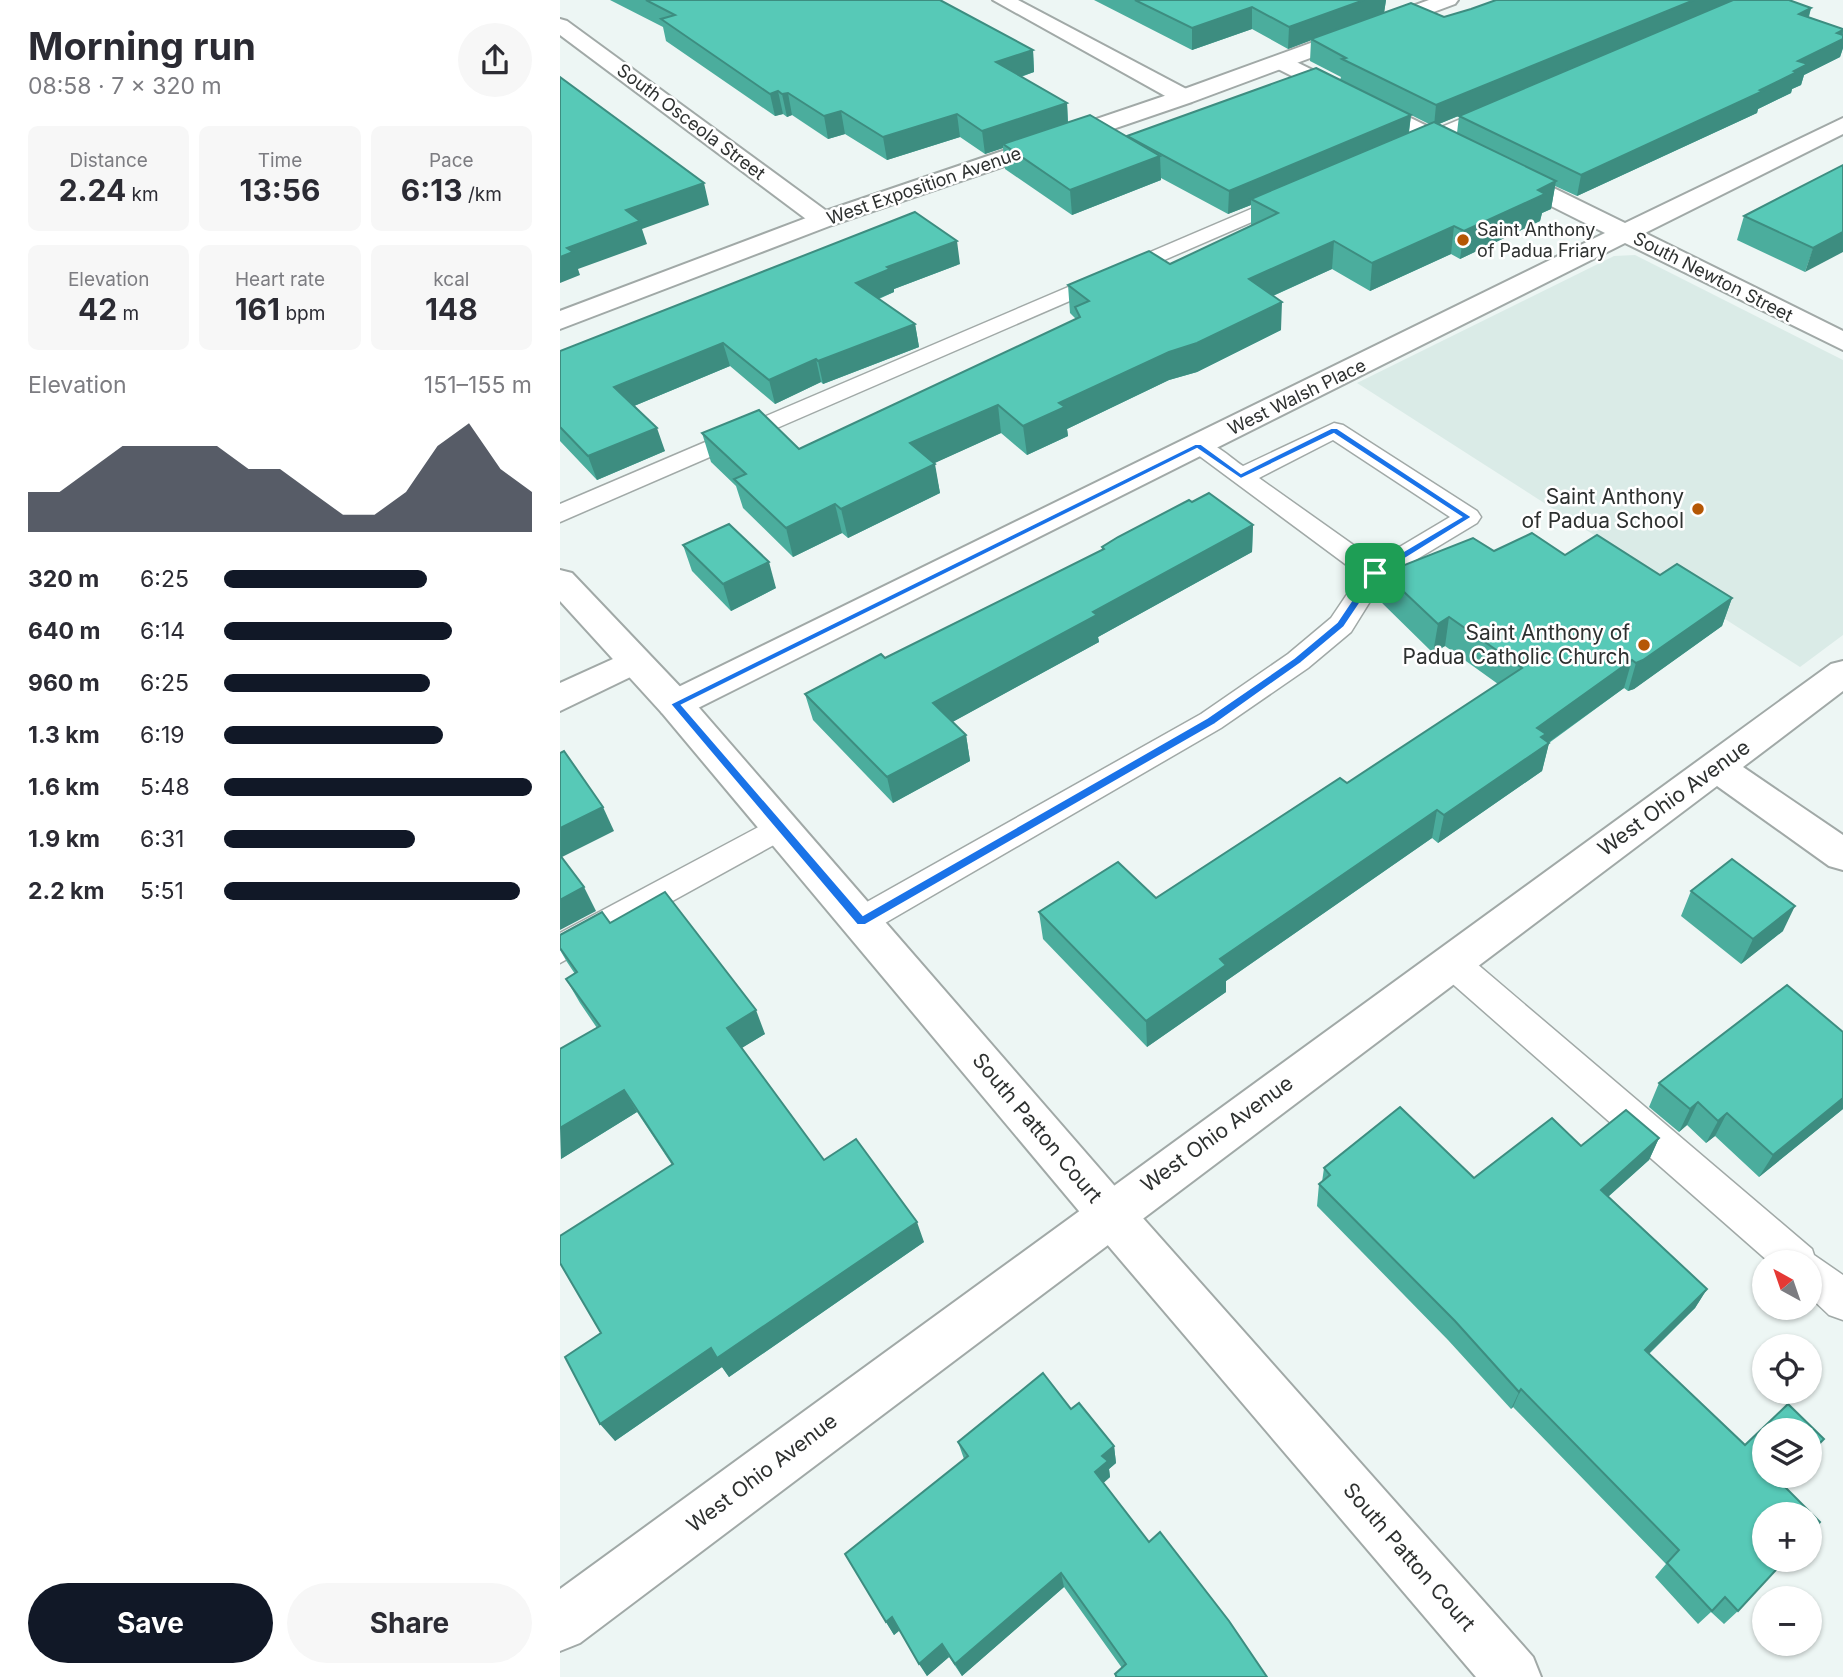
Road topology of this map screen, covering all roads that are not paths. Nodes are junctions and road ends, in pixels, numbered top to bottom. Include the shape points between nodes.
1 (1003, 0) edge
2 (1448, 0) edge
3 (560, 25) edge
4 (1282, 62) junction
5 (1184, 97) junction
6 (1520, 100) edge
7 (1843, 125) edge
8 (1432, 137) junction
9 (1394, 153) edge
10 (1317, 187) edge
11 (823, 220) junction
12 (1627, 234) junction
13 (560, 321) edge
14 (1841, 339) edge
15 (1198, 446) junction
16 (1241, 477) junction
17 (560, 513) edge
18 (1375, 573) junction
19 (560, 581) edge
20 (635, 661) junction
21 (1843, 673) edge
22 (560, 698) edge
23 (675, 704) junction
24 (1716, 767) junction
25 (781, 827) junction
26 (1843, 855) edge
27 (861, 921) junction
28 (560, 949) edge
29 (1451, 962) junction
30 (1110, 1214) junction
31 (1784, 1250) edge
32 (1822, 1283) edge
33 (1843, 1301) edge
34 (560, 1623) edge
35 (1513, 1677) edge

1 - 5 street
2 - 4 street, West Exposition Avenue
3 - 11 street, South Osceola Street
4 - 5 street, West Exposition Avenue
4 - 8 street, South Newton Street
5 - 11 street, West Exposition Avenue
6 - 8 lane
7 - 12 street, West Walsh Place
8 - 9 lane
8 - 12 street, South Newton Street
10 - 17 lane
11 - 13 street, West Exposition Avenue
12 - 14 street, South Newton Street
12 - 15 street, West Walsh Place
15 - 16 lane
15 - 23 street, West Walsh Place
16 - 18 lane
16 - 18 lane via 1334,430 1468,517
18 - 27 lane via 1341,625 1211,721
19 - 20 street, South Patton Court
20 - 22 street
20 - 23 street, South Patton Court
21 - 24 street, West Ohio Avenue
23 - 25 street, South Patton Court
24 - 26 street
24 - 29 street, West Ohio Avenue
25 - 27 street, South Patton Court
25 - 28 lane
27 - 30 street, South Patton Court
29 - 30 street, West Ohio Avenue
29 - 31 lane
30 - 34 street, West Ohio Avenue
30 - 35 street, South Patton Court
32 - 33 lane

